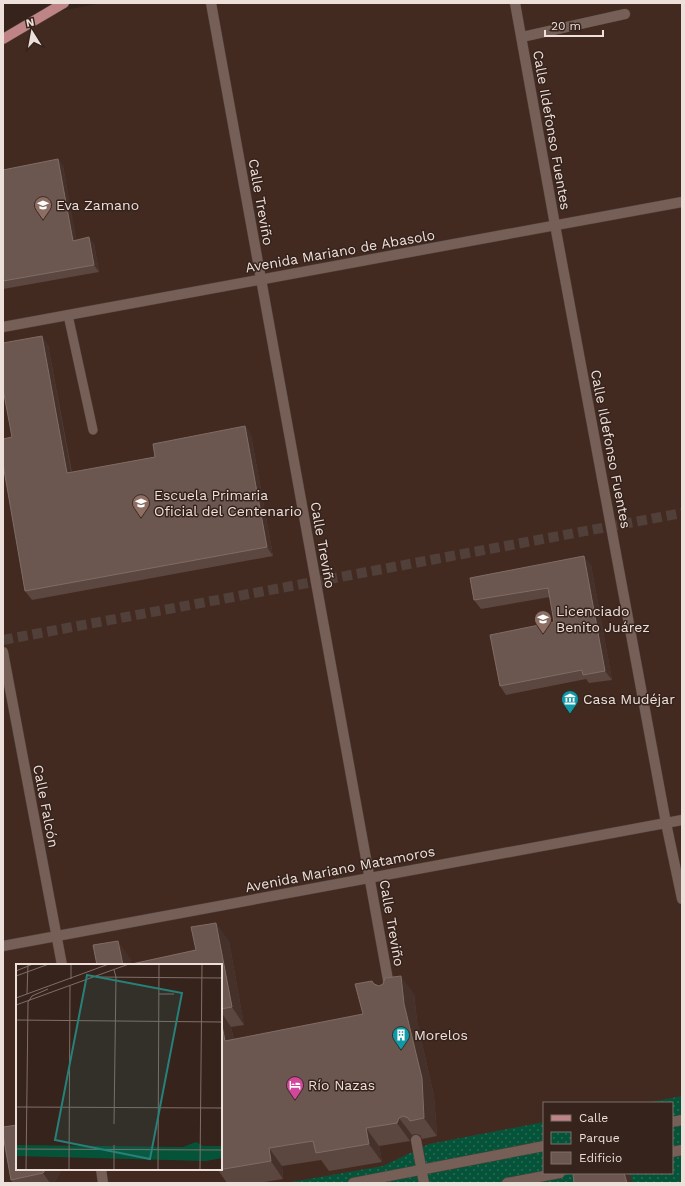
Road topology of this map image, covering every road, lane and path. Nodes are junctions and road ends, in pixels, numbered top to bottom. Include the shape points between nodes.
1 (64, 3) edge
2 (211, 3) edge
3 (515, 3) edge
4 (625, 14) dead end
5 (522, 37) junction
6 (3, 39) edge
7 (682, 202) edge
8 (555, 226) junction
9 (261, 279) junction
10 (68, 315) junction
11 (3, 327) edge
12 (93, 430) dead end
13 (3, 652) edge
14 (682, 820) edge
15 (666, 823) junction
16 (369, 878) junction
17 (682, 899) edge
18 (57, 936) junction
19 (3, 946) edge
20 (62, 964) edge
21 (391, 997) edge
22 (416, 1140) edge
23 (543, 1146) edge
24 (101, 1170) edge
25 (422, 1170) junction
26 (555, 1174) edge
27 (103, 1183) edge
28 (354, 1183) edge
29 (424, 1183) edge
30 (507, 1183) edge

1 - 6 main road
2 - 9 street, Calle Treviño
3 - 5 street, Calle Ildefonso Fuentes
4 - 5 street
5 - 8 street, Calle Ildefonso Fuentes
7 - 8 street, Avenida Mariano de Abasolo
8 - 9 street, Avenida Mariano de Abasolo
8 - 15 street, Calle Ildefonso Fuentes
9 - 10 street, Avenida Mariano de Abasolo
9 - 16 street, Calle Treviño
10 - 11 street, Avenida Mariano de Abasolo
10 - 12 lane
13 - 18 street, Calle Falcón
14 - 15 street, Avenida Mariano Matamoros
15 - 16 street, Avenida Mariano Matamoros
15 - 17 street, Calle Ildefonso Fuentes
16 - 18 street, Avenida Mariano Matamoros
16 - 21 street, Calle Treviño
18 - 19 street, Avenida Mariano Matamoros
18 - 20 street, Calle Falcón
22 - 25 street
23 - 25 street
24 - 27 street
25 - 28 street
25 - 29 street
26 - 30 street

